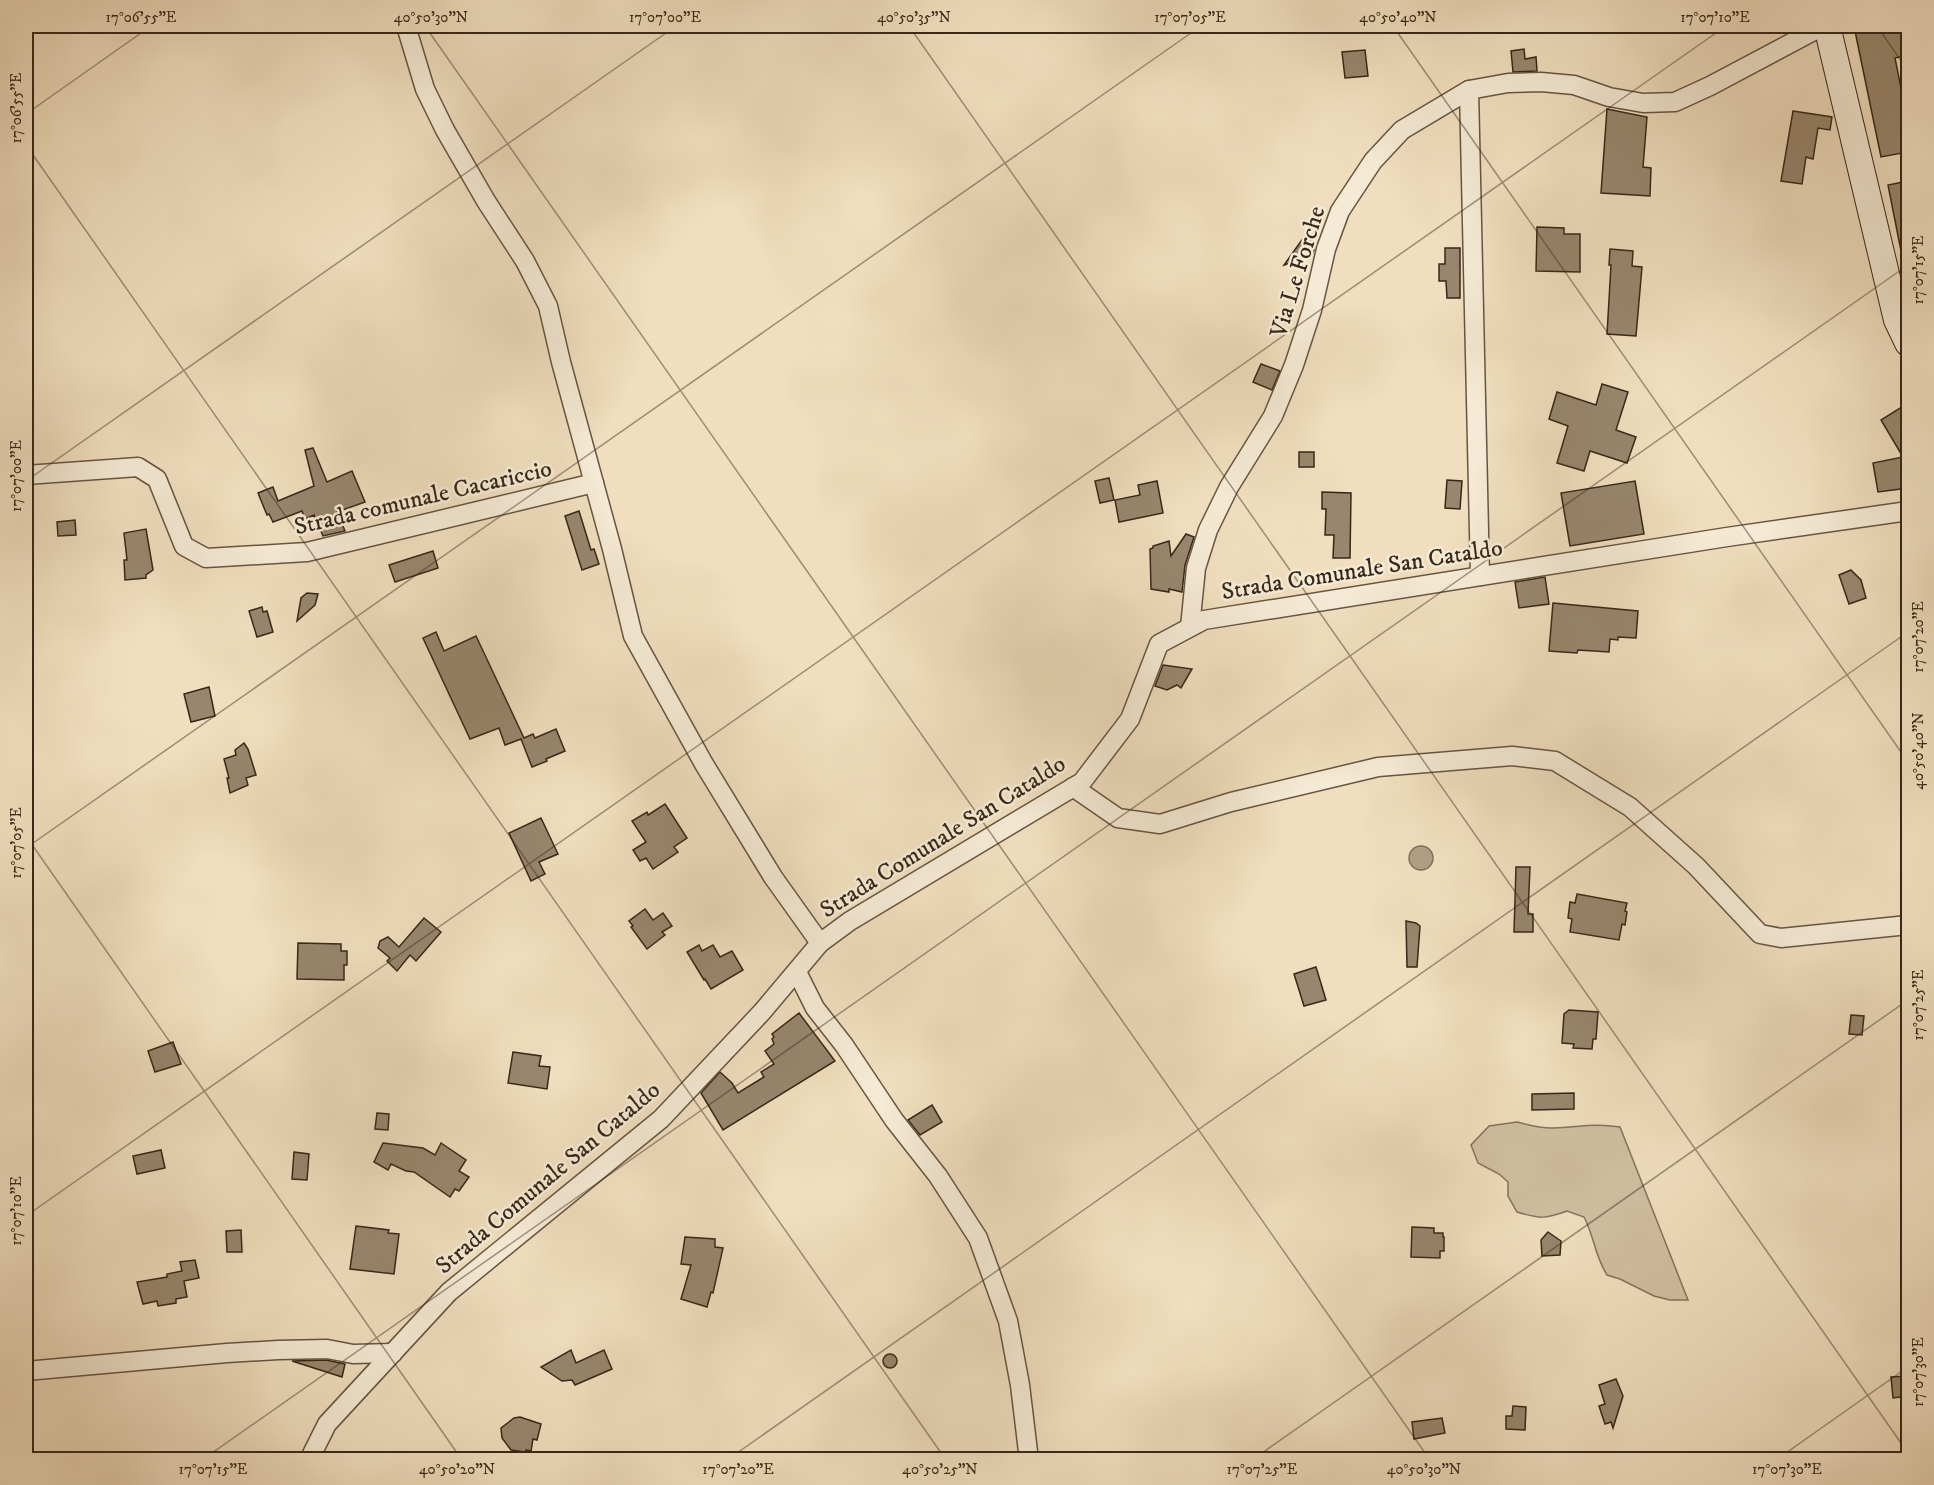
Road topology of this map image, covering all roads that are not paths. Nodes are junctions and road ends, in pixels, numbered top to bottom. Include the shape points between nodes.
1 (405, 26) edge
2 (1823, 26) edge
3 (1827, 26) edge
4 (1469, 90) junction
5 (1908, 343) edge
6 (26, 475) edge
7 (594, 483) junction
8 (1908, 511) edge
9 (1480, 576) junction
10 (1191, 627) junction
11 (1072, 787) junction
12 (1908, 925) edge
13 (820, 942) junction
14 (797, 972) junction
15 (393, 1353) junction
16 (26, 1371) edge
17 (309, 1460) edge
18 (1029, 1460) edge

1 - 7 street via 425,89 445,130 548,306
2 - 4 street, Via Le Forche via 1675,102 1643,103 1574,85 1541,81
3 - 5 main road via 1897,320
4 - 9 street
4 - 10 street, Via Le Forche via 1402,130 1373,161 1340,211 1305,332 1273,416 1229,487 1208,530 1196,568
6 - 7 street, Strada comunale Cacariccio via 138,467 157,479 184,546 206,558 307,552
7 - 13 street via 633,636 710,774 773,877
8 - 9 street, Strada Comunale San Cataldo
9 - 10 street, Strada Comunale San Cataldo via 1204,620
10 - 11 street, Strada Comunale San Cataldo via 1159,644 1130,719 1082,782
11 - 12 street via 1118,818 1160,824 1231,802 1378,767 1512,756 1555,761 1630,807 1696,866 1760,934 1781,938
11 - 13 street, Strada Comunale San Cataldo
13 - 14 street, Strada Comunale San Cataldo
14 - 15 street, Strada Comunale San Cataldo via 661,1119 449,1292
14 - 18 street via 815,1008 938,1176 978,1238 1008,1321
15 - 16 street via 278,1350
15 - 17 street, Strada Comunale San Cataldo via 327,1424

